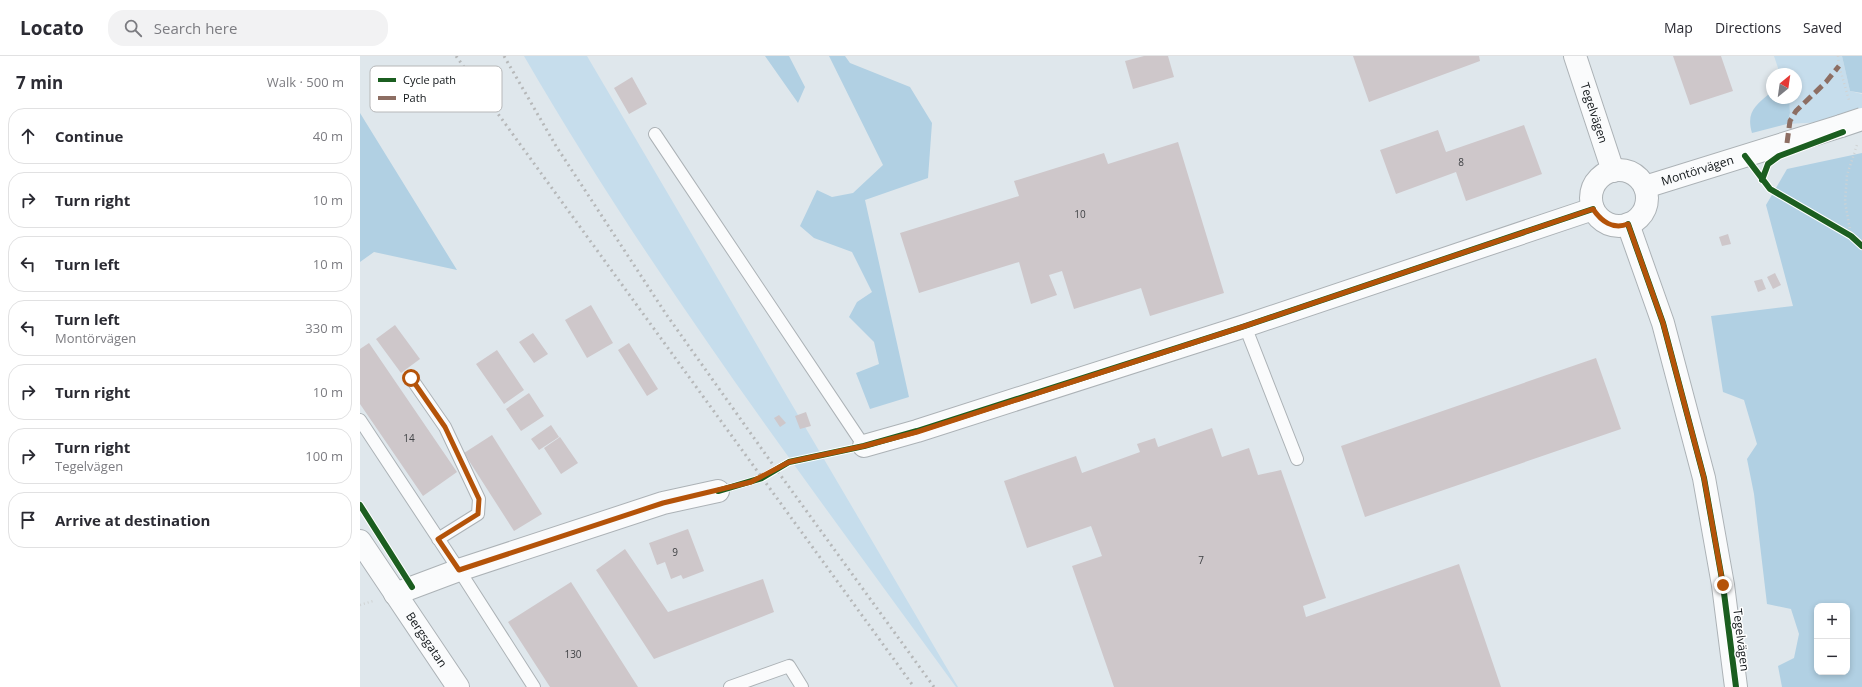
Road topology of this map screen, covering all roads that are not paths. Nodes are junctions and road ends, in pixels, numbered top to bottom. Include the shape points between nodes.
1 (1575, 56) edge
2 (1862, 119) edge
3 (655, 134) dead end
4 (1613, 170) junction
5 (1645, 187) junction
6 (1593, 209) junction
7 (1628, 224) junction
8 (1245, 326) junction
9 (411, 378) dead end
10 (360, 420) edge
11 (864, 446) joint
12 (1297, 459) dead end
13 (718, 491) dead end
14 (438, 539) junction
15 (360, 541) edge
16 (459, 570) junction
17 (395, 594) junction
18 (458, 687) edge
19 (534, 687) edge
20 (730, 687) edge
21 (802, 687) edge
22 (1736, 687) edge

1 - 4 main road, Tegelvägen
2 - 5 main road, Montörvägen, bridge
3 - 11 lane
4 - 5 main road via 1632,173
4 - 6 main road via 1604,174 1592,190
5 - 7 main road via 1647,197 1642,215
6 - 7 main road via 1606,223 1616,226
6 - 8 main road
7 - 22 main road, Tegelvägen via 1663,323 1704,478 1723,585
8 - 11 main road via 917,432
8 - 12 lane
9 - 14 lane via 445,427 479,499 478,514
10 - 14 lane
13 - 16 main road via 663,503
14 - 16 lane
15 - 17 main road, Bergsgatan
16 - 17 main road
16 - 19 lane
17 - 18 main road, Bergsgatan
20 - 21 lane via 789,666

